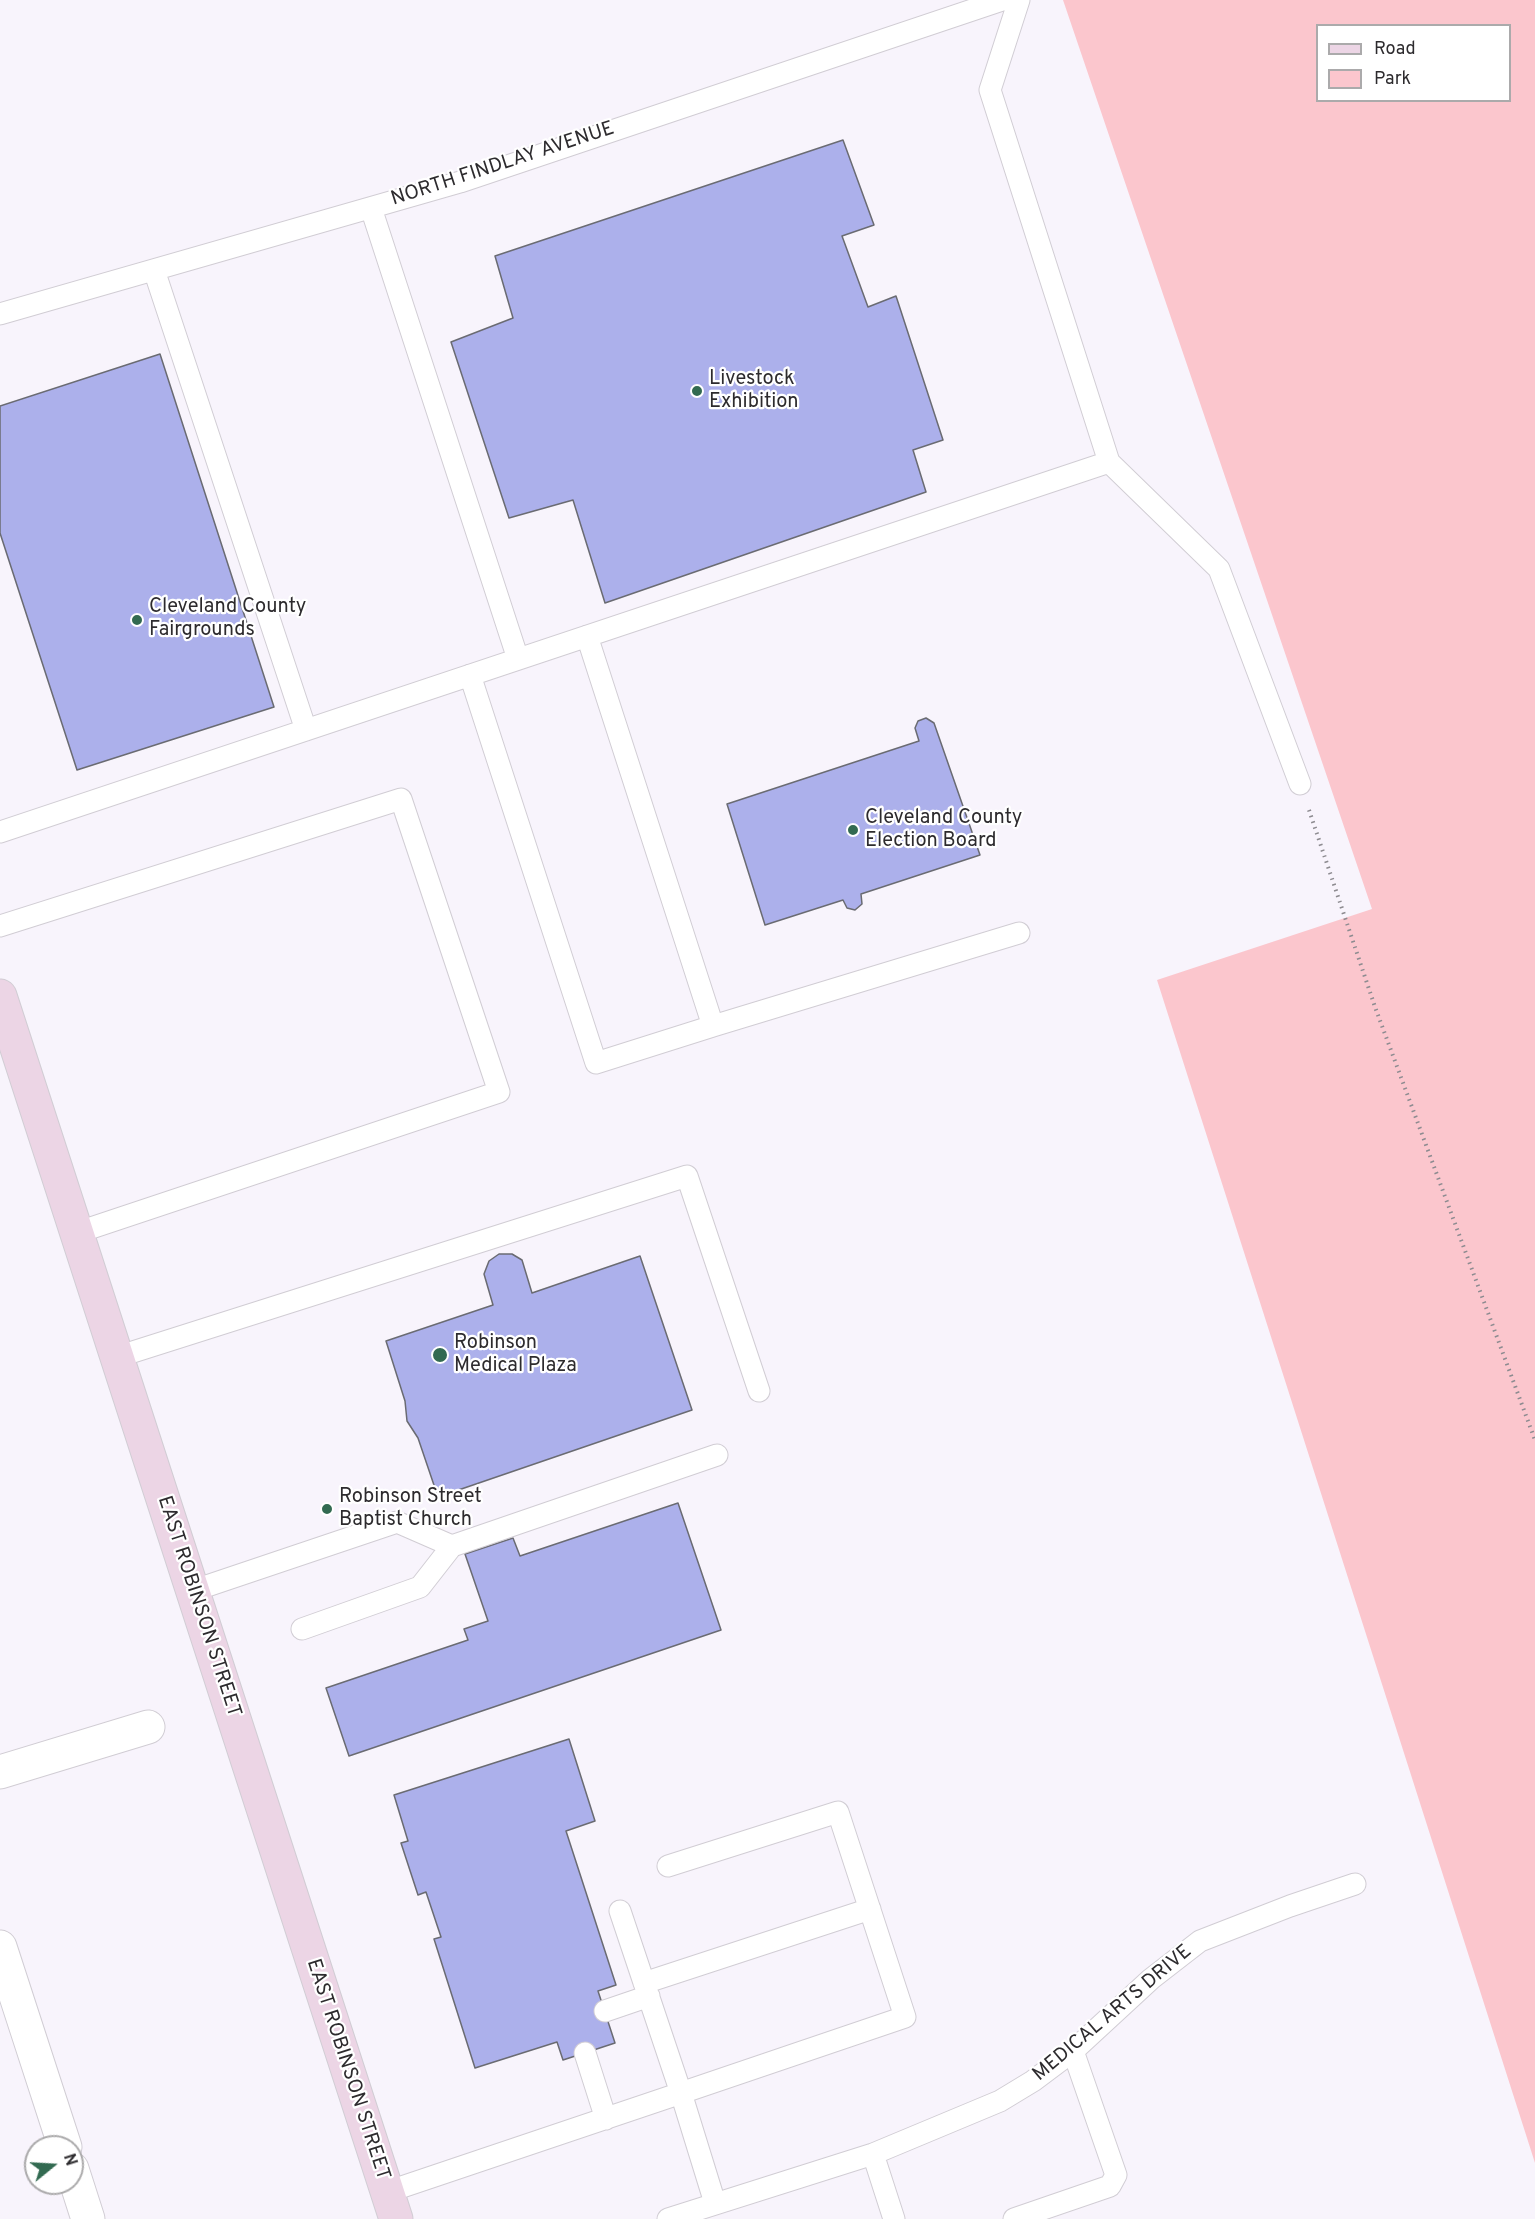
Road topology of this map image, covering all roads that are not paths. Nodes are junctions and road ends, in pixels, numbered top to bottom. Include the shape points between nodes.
1 (1002, 0) edge
2 (1019, 0) edge
3 (371, 208) junction
4 (154, 270) junction
5 (0, 314) edge
6 (1109, 462) junction
7 (587, 636) junction
8 (518, 659) junction
9 (470, 675) junction
10 (306, 730) junction
11 (1300, 784) road end
12 (0, 832) edge
13 (0, 926) edge
14 (1019, 933) dead end
15 (0, 996) edge
16 (713, 1026) junction
17 (76, 1233) junction
18 (117, 1357) junction
19 (759, 1391) dead end
20 (717, 1455) dead end
21 (452, 1546) junction
22 (192, 1591) junction
23 (302, 1629) dead end
24 (148, 1727) dead end
25 (0, 1772) edge
26 (668, 1866) dead end
27 (1355, 1884) dead end
28 (870, 1909) junction
29 (620, 1911) dead end
30 (0, 1947) edge
31 (646, 1990) junction
32 (605, 2011) dead end
33 (1073, 2051) junction
34 (585, 2052) dead end
35 (681, 2094) junction
36 (606, 2119) junction
37 (61, 2135) edge
38 (873, 2154) junction
39 (80, 2195) edge
40 (715, 2203) junction
41 (391, 2205) edge
42 (88, 2219) edge
43 (668, 2219) edge
44 (894, 2219) edge
45 (1014, 2219) edge

1 - 3 lane, NORTH FINDLAY AVENUE via 460,182
2 - 6 lane via 990,90
3 - 4 lane, NORTH FINDLAY AVENUE
3 - 8 lane
4 - 5 lane, NORTH FINDLAY AVENUE
4 - 10 lane
6 - 7 lane
6 - 11 lane via 1219,569
7 - 8 lane
7 - 16 lane
8 - 9 lane
9 - 10 lane
9 - 16 lane via 596,1063
10 - 12 lane
13 - 17 lane via 401,799 499,1092
14 - 16 lane
15 - 17 main road, EAST ROBINSON STREET
17 - 18 main road, EAST ROBINSON STREET
18 - 19 lane via 687,1176
18 - 22 main road, EAST ROBINSON STREET
20 - 21 lane
21 - 22 lane via 397,1522
21 - 23 lane via 420,1587
22 - 41 main road, EAST ROBINSON STREET
24 - 25 street
26 - 28 lane via 838,1812
27 - 33 lane, MEDICAL ARTS DRIVE via 1200,1941 1135,1992
28 - 31 lane
28 - 35 lane via 905,2017
29 - 31 lane
30 - 37 street
31 - 32 lane
31 - 35 lane
33 - 38 lane, MEDICAL ARTS DRIVE via 1000,2102
33 - 45 lane via 1116,2175 1110,2186
34 - 36 lane
35 - 36 lane
35 - 40 lane
36 - 41 lane
38 - 40 lane, MEDICAL ARTS DRIVE
38 - 44 lane
39 - 42 street
40 - 43 lane, MEDICAL ARTS DRIVE

